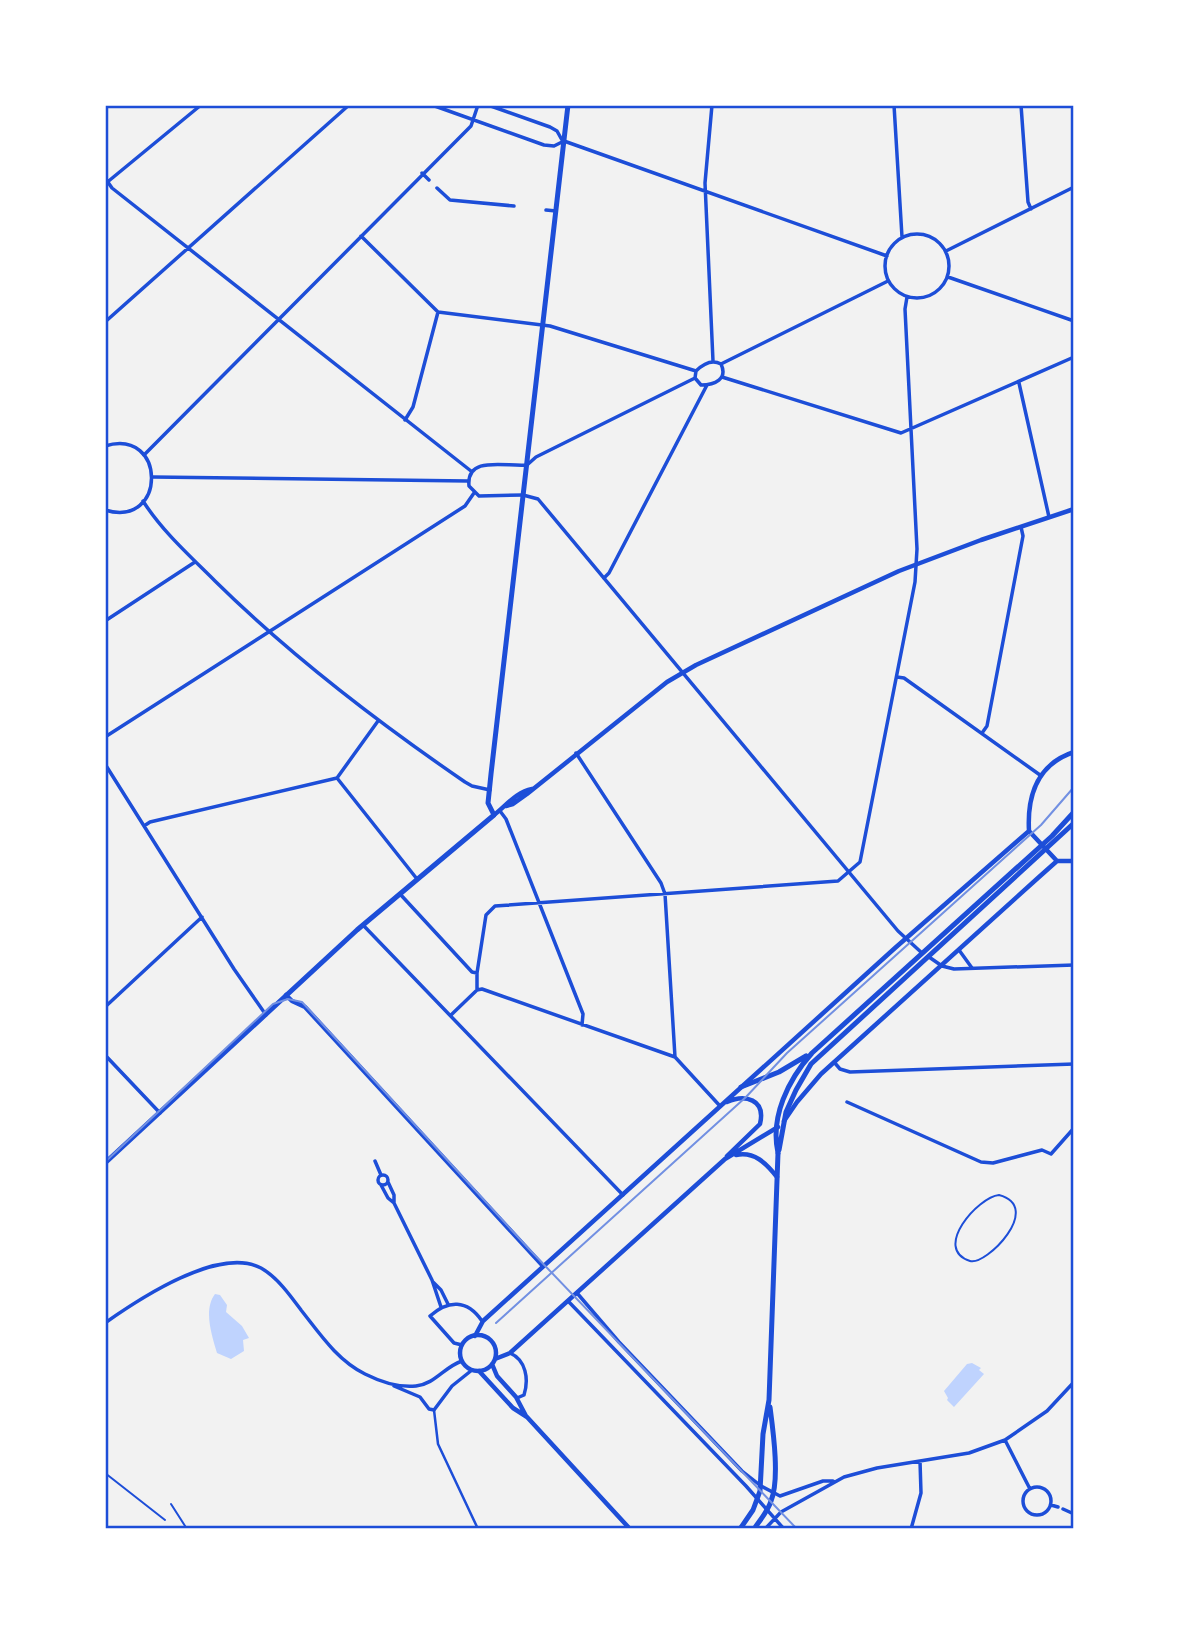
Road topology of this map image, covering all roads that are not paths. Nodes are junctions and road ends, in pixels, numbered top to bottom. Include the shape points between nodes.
1 (201, 105) edge
2 (349, 105) edge
3 (432, 105) edge
4 (478, 105) edge
5 (488, 105) edge
6 (568, 105) edge
7 (712, 105) edge
8 (894, 105) edge
9 (1021, 105) edge
10 (473, 119) junction
11 (564, 141) junction
12 (422, 173) junction
13 (429, 180) dead end
14 (106, 181) edge
15 (1074, 187) edge
16 (437, 188) dead end
17 (705, 191) junction
18 (514, 206) dead end
19 (1031, 209) junction
20 (546, 210) dead end
21 (556, 211) junction
22 (361, 236) junction
23 (902, 237) junction
24 (188, 249) junction
25 (946, 251) junction
26 (887, 256) junction
27 (948, 277) junction
28 (888, 281) junction
29 (907, 297) junction
30 (438, 312) junction
31 (277, 319) junction
32 (1074, 321) edge
33 (105, 322) edge
34 (543, 324) junction
35 (1074, 357) edge
36 (713, 361) junction
37 (721, 364) junction
38 (696, 371) junction
39 (722, 377) junction
40 (695, 378) junction
41 (1018, 382) junction
42 (707, 385) junction
43 (405, 420) junction
44 (911, 430) junction
45 (105, 446) edge
46 (144, 455) junction
47 (527, 465) junction
48 (471, 471) junction
49 (153, 477) junction
50 (468, 481) junction
51 (474, 493) junction
52 (523, 495) junction
53 (143, 501) junction
54 (1074, 509) edge
55 (105, 510) edge
56 (1049, 517) junction
57 (1021, 527) junction
58 (195, 562) junction
59 (916, 564) junction
60 (604, 578) junction
61 (105, 621) edge
62 (270, 631) junction
63 (682, 673) junction
64 (897, 677) junction
65 (378, 722) junction
66 (982, 733) junction
67 (105, 737) edge
68 (1074, 752) edge
69 (576, 753) junction
70 (105, 764) edge
71 (1040, 775) junction
72 (337, 778) junction
73 (490, 790) junction
74 (500, 811) junction
75 (1074, 811) edge
76 (494, 815) junction
77 (1074, 823) edge
78 (144, 826) junction
79 (1029, 831) junction
80 (1044, 848) junction
81 (1074, 861) edge
82 (1057, 862) junction
83 (849, 872) junction
84 (417, 879) junction
85 (400, 894) junction
86 (665, 894) junction
87 (540, 903) junction
88 (202, 917) junction
89 (363, 925) junction
90 (906, 940) junction
91 (959, 950) junction
92 (924, 955) junction
93 (1074, 965) edge
94 (942, 966) junction
95 (972, 968) junction
96 (477, 973) junction
97 (477, 989) junction
98 (286, 995) junction
99 (105, 1007) edge
100 (266, 1015) junction
101 (451, 1015) junction
102 (582, 1025) junction
103 (812, 1052) junction
104 (105, 1055) edge
105 (675, 1058) junction
106 (834, 1062) junction
107 (1074, 1063) edge
108 (741, 1087) junction
109 (847, 1102) dead end
110 (722, 1105) junction
111 (160, 1113) junction
112 (783, 1123) junction
113 (1074, 1128) edge
114 (775, 1129) junction
115 (778, 1153) junction
116 (725, 1159) junction
117 (374, 1161) dead end
118 (105, 1163) edge
119 (381, 1175) junction
120 (777, 1177) junction
121 (388, 1181) junction
122 (381, 1185) junction
123 (623, 1195) junction
124 (394, 1203) junction
125 (982, 1203) joint
126 (543, 1266) junction
127 (432, 1280) junction
128 (577, 1293) junction
129 (568, 1301) junction
130 (448, 1305) junction
131 (441, 1307) junction
132 (483, 1321) junction
133 (105, 1323) edge
134 (475, 1336) junction
135 (462, 1345) junction
136 (510, 1353) junction
137 (462, 1361) junction
138 (494, 1362) junction
139 (472, 1370) junction
140 (479, 1371) junction
141 (1074, 1382) edge
142 (392, 1385) junction
143 (516, 1397) junction
144 (769, 1400) junction
145 (434, 1410) junction
146 (527, 1417) junction
147 (1005, 1440) junction
148 (920, 1461) junction
149 (105, 1473) edge
150 (835, 1480) junction
151 (761, 1486) junction
152 (1030, 1489) junction
153 (774, 1494) junction
154 (758, 1500) junction
155 (171, 1504) dead end
156 (1051, 1505) junction
157 (767, 1510) junction
158 (1074, 1514) edge
159 (774, 1518) junction
160 (165, 1520) dead end
161 (187, 1529) edge
162 (478, 1529) edge
163 (630, 1529) edge
164 (740, 1529) edge
165 (754, 1529) edge
166 (765, 1529) edge
167 (783, 1529) edge
168 (911, 1529) edge

1 - 14 street
2 - 24 street
3 - 10 street
4 - 10 street
5 - 11 street via 551,127
6 - 11 main road
7 - 17 street
8 - 23 street
9 - 19 street
10 - 11 street via 544,145
10 - 12 street
11 - 17 street
11 - 21 main road
12 - 13 street
12 - 22 street
14 - 24 street
15 - 19 street
16 - 18 street via 450,200
17 - 26 street
17 - 36 street
19 - 25 street
20 - 21 street
21 - 34 main road
22 - 30 street
22 - 31 street
23 - 25 street via 923,234
23 - 26 street
24 - 31 street
24 - 33 street
25 - 27 street
26 - 28 street
27 - 29 street via 930,295
27 - 32 street
28 - 29 street
28 - 37 street
29 - 44 street
30 - 34 street
30 - 43 street via 413,407
31 - 43 street
31 - 46 street
34 - 38 street
34 - 47 main road
35 - 41 street
36 - 37 street
36 - 38 street
37 - 39 street
38 - 40 street
39 - 42 street
39 - 44 street via 901,433
40 - 42 street
40 - 47 street
41 - 44 street
41 - 56 street
42 - 60 street
43 - 48 street
44 - 59 street
45 - 46 street via 123,444
46 - 49 street
47 - 48 street via 480,465
47 - 52 main road
48 - 50 street
49 - 50 street
49 - 53 street
50 - 51 street
51 - 52 street
51 - 62 street via 465,506
52 - 60 street via 538,499
52 - 73 main road
53 - 55 street via 126,511
53 - 58 street
54 - 56 main road
56 - 57 main road
57 - 59 main road
57 - 66 street via 1018,563
58 - 61 street
58 - 62 street
59 - 63 main road
59 - 64 street
60 - 63 street
62 - 65 street
62 - 67 street
63 - 69 main road
63 - 83 street
64 - 66 street
64 - 83 street via 860,862
65 - 72 street
65 - 73 street via 469,785
66 - 71 street
68 - 71 main road
69 - 74 main road
69 - 86 street
70 - 78 street
71 - 79 main road via 1033,787
72 - 78 street
72 - 84 street
73 - 76 main road via 488,803
74 - 76 main road
74 - 87 street
75 - 80 main road
76 - 84 main road
77 - 80 main road
78 - 88 street
79 - 80 main road
79 - 90 main road
80 - 82 main road
80 - 92 main road
81 - 82 main road
82 - 91 main road
83 - 86 street via 838,881
83 - 90 street
84 - 85 main road
85 - 89 main road
85 - 96 street
86 - 87 street
86 - 105 street
87 - 96 street via 495,906 488,911
87 - 102 street via 583,1014
88 - 99 street
88 - 100 street
89 - 98 main road
89 - 101 street
90 - 92 street
90 - 108 main road
91 - 94 main road
91 - 95 street
92 - 94 street
92 - 103 main road
92 - 112 main road via 811,1064
93 - 95 street
94 - 95 street
94 - 106 main road
96 - 97 street
97 - 101 street
97 - 102 street
98 - 100 main road
98 - 126 main road via 305,1007
100 - 111 main road
101 - 123 street
102 - 105 street
103 - 108 main road
103 - 114 main road via 789,1087
104 - 111 street
105 - 110 street
106 - 107 street via 850,1072
106 - 112 main road
108 - 110 main road
109 - 113 street via 981,1162 1042,1150 1051,1154
110 - 116 main road via 749,1098 762,1119
110 - 123 main road
111 - 118 main road
112 - 114 main road
112 - 115 main road
114 - 115 main road
114 - 116 main road
115 - 120 main road
116 - 120 main road via 747,1154 765,1163
116 - 128 main road
117 - 119 street
119 - 121 street
119 - 122 street
120 - 144 main road
121 - 122 street
121 - 124 street
122 - 124 street
123 - 126 main road
124 - 127 street
125 - 125 lane via 992,1196 1005,1197 1014,1206 1016,1219 985,1258 972,1262 957,1251 955,1236
126 - 132 main road
127 - 130 street
127 - 131 street
128 - 129 main road
128 - 151 street via 657,1382
129 - 136 main road
129 - 154 street
130 - 131 street
130 - 132 street via 467,1307
131 - 135 street via 430,1317 454,1343
132 - 134 main road
133 - 142 street via 191,1274 225,1264 249,1264 275,1279 346,1363
134 - 135 main road
134 - 138 main road via 492,1342
135 - 137 main road
136 - 138 main road
136 - 143 street via 521,1361 527,1376 524,1395
137 - 139 main road
137 - 142 street via 432,1382 414,1387
138 - 140 main road
138 - 143 main road via 497,1376
139 - 140 main road
139 - 145 street
140 - 146 main road
141 - 147 street via 1047,1411
142 - 145 street via 420,1397
143 - 146 main road
144 - 151 main road
144 - 153 main road
145 - 162 street via 438,1444
146 - 163 main road
147 - 148 street via 969,1453
147 - 152 street
148 - 150 street
148 - 168 street via 921,1493
149 - 160 lane
150 - 153 street
150 - 159 street
151 - 153 street
151 - 154 main road
152 - 156 street via 1043,1489
152 - 156 street via 1023,1501 1029,1513 1042,1514
153 - 157 main road
154 - 157 street
154 - 164 main road
155 - 161 lane
156 - 158 street
157 - 159 street
157 - 165 main road
159 - 166 street
159 - 167 street

